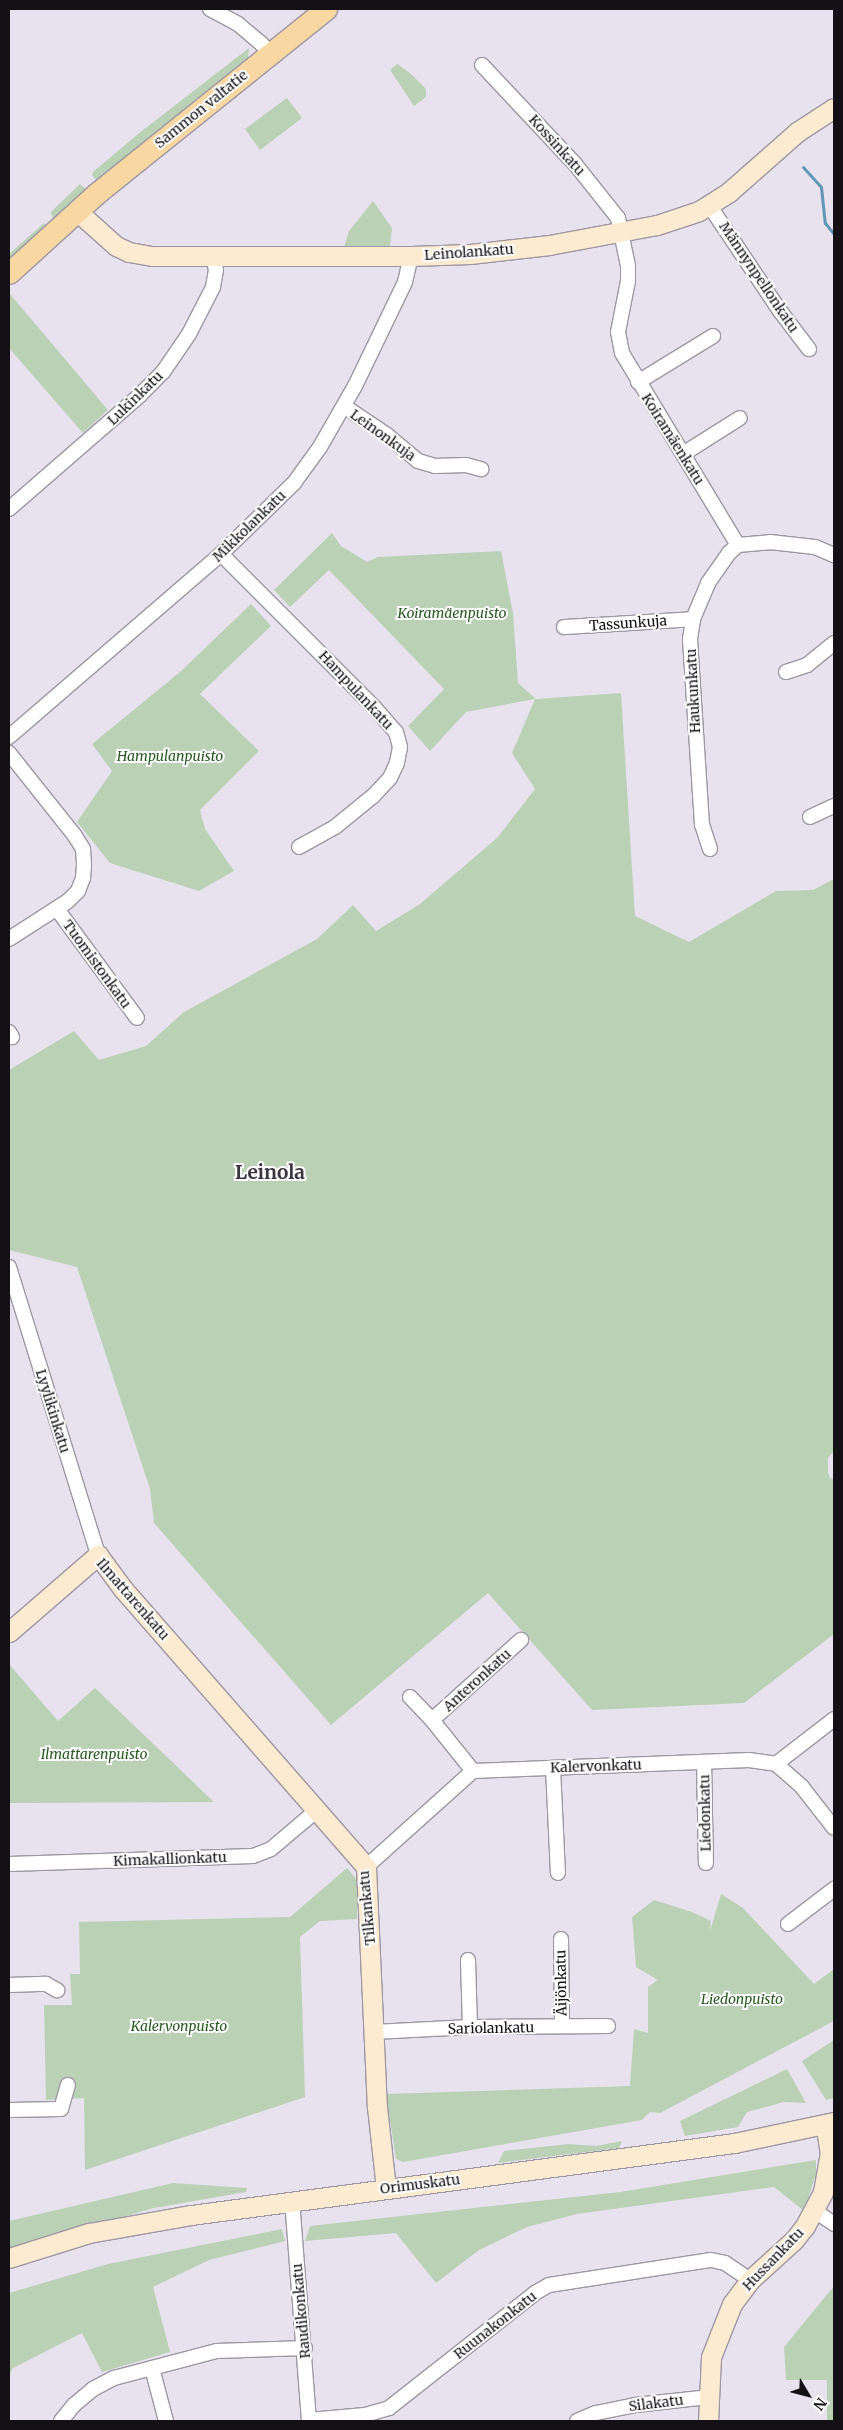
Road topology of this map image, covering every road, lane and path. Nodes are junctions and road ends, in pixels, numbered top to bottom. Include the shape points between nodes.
1 (210, 9) edge
2 (326, 9) edge
3 (270, 54) junction
4 (482, 65) dead end
5 (834, 108) edge
6 (709, 205) junction
7 (78, 212) junction
8 (622, 232) junction
9 (213, 256) junction
10 (410, 256) junction
11 (9, 272) edge
12 (713, 336) dead end
13 (809, 349) dead end
14 (638, 382) junction
15 (344, 406) junction
16 (740, 418) dead end
17 (683, 454) junction
18 (481, 468) dead end
19 (9, 509) edge
20 (738, 546) junction
21 (221, 554) junction
22 (834, 555) edge
23 (693, 619) junction
24 (564, 627) dead end
25 (834, 643) edge
26 (786, 672) dead end
27 (9, 737) edge
28 (9, 753) edge
29 (834, 806) edge
30 (810, 817) dead end
31 (298, 847) dead end
32 (710, 849) dead end
33 (57, 909) junction
34 (9, 939) edge
35 (137, 1018) dead end
36 (9, 1267) edge
37 (98, 1554) junction
38 (9, 1632) edge
39 (521, 1640) dead end
40 (207, 1685) joint
41 (410, 1697) dead end
42 (834, 1719) edge
43 (432, 1720) junction
44 (704, 1762) junction
45 (776, 1764) junction
46 (553, 1768) junction
47 (473, 1771) junction
48 (316, 1811) junction
49 (834, 1828) edge
50 (706, 1863) dead end
51 (9, 1864) edge
52 (366, 1867) junction
53 (558, 1872) dead end
54 (834, 1889) edge
55 (788, 1924) dead end
56 (561, 1939) dead end
57 (468, 1960) dead end
58 (9, 1985) edge
59 (57, 1990) dead end
60 (562, 2026) junction
61 (608, 2026) dead end
62 (470, 2028) junction
63 (374, 2032) junction
64 (68, 2085) dead end
65 (9, 2110) edge
66 (830, 2123) edge
67 (386, 2189) junction
68 (292, 2200) junction
69 (815, 2211) junction
70 (834, 2224) edge
71 (9, 2258) edge
72 (750, 2280) junction
73 (305, 2348) junction
74 (152, 2368) junction
75 (708, 2397) junction
76 (61, 2421) edge
77 (166, 2421) edge
78 (309, 2421) edge
79 (577, 2421) edge
80 (708, 2421) edge

1 - 3 street via 238,24
2 - 3 main road, Sammon valtatie
3 - 7 main road, Sammon valtatie via 97,193
4 - 8 street, Kossinkatu via 594,187 618,218
5 - 6 street, Leinolankatu via 797,132 729,192
6 - 8 street, Leinolankatu via 673,221
6 - 13 street, Männynpellonkatu
7 - 9 street, Leinolankatu via 108,239 129,252 152,256
7 - 11 main road, Sammon valtatie
8 - 10 street, Leinolankatu via 508,250
8 - 14 street, Koiramäenkatu via 628,281 618,339
9 - 10 street, Leinolankatu
9 - 19 street, Lukinkatu via 216,270 213,287 188,337 163,372
10 - 15 street, Mikkolankatu via 405,282
12 - 14 street
14 - 17 street, Koiramäenkatu
15 - 18 street, Leinonkuja via 387,435 418,462
15 - 21 street, Mikkolankatu via 294,483
16 - 17 street
17 - 20 street, Koiramäenkatu
20 - 22 street via 770,542 814,548
20 - 23 street, Haukunkatu via 714,572
21 - 27 street, Mikkolankatu
21 - 31 street, Hampulankatu via 374,707 396,732 400,747 390,778 373,796 335,827
23 - 24 street, Tassunkuja
23 - 32 street, Haukunkatu via 689,649 698,780 702,825
25 - 26 street via 816,659
28 - 33 street via 83,849 84,871 78,891
29 - 30 street
33 - 34 street
33 - 35 street, Tuomistonkatu
36 - 37 street, Lyylikinkatu
37 - 38 street, Ilmattarenkatu
37 - 40 street, Ilmattarenkatu
39 - 43 street, Anteronkatu
40 - 48 street, Tilkankatu
41 - 43 street, Anteronkatu
42 - 45 street
43 - 47 street, Anteronkatu
44 - 45 street, Kalervonkatu via 749,1760
44 - 46 street, Kalervonkatu
44 - 50 street, Liedonkatu
45 - 49 street via 802,1787
46 - 47 street, Kalervonkatu
46 - 53 street
47 - 52 street
48 - 51 street, Kimakallionkatu via 271,1849 253,1856
48 - 52 street, Tilkankatu
52 - 63 street, Tilkankatu
54 - 55 street
56 - 60 street, Äijönkatu
57 - 62 street
58 - 59 street via 46,1984
60 - 61 street, Sariolankatu
60 - 62 street, Sariolankatu
62 - 63 street, Sariolankatu
63 - 67 street, Tilkankatu via 379,2133
64 - 65 street via 61,2109
66 - 67 street, Orimuskatu via 734,2143
66 - 69 street, Hussankatu via 829,2168 824,2192
67 - 68 street, Orimuskatu
68 - 71 street, Orimuskatu via 89,2233
68 - 73 street, Raudikonkatu
69 - 70 street
69 - 72 street, Hussankatu via 794,2240
72 - 75 street, Hussankatu via 732,2304 715,2341 710,2357
72 - 78 street, Ruunakonkatu via 725,2262 711,2260 549,2285 389,2408 365,2415
73 - 74 street via 216,2351
73 - 78 street, Raudikonkatu
74 - 76 street via 114,2378 93,2390
74 - 77 street
75 - 79 street, Silakatu via 636,2405 596,2413
75 - 80 street, Hussankatu

